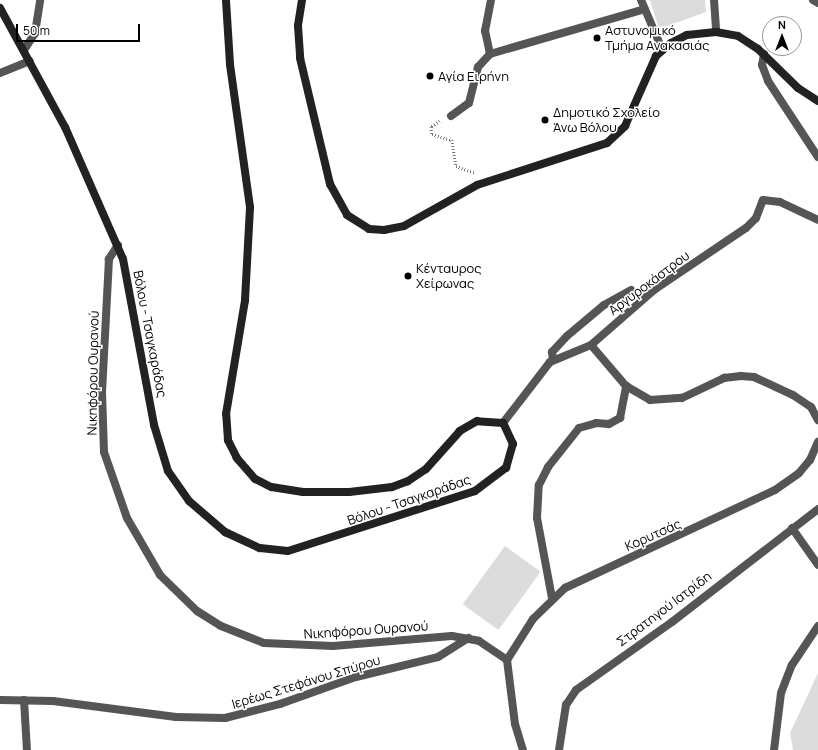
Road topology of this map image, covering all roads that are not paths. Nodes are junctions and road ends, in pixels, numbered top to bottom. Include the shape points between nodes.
1 (40, 0) edge
2 (226, 0) edge
3 (302, 0) edge
4 (491, 0) edge
5 (642, 0) edge
6 (714, 0) edge
7 (812, 0) edge
8 (818, 3) edge
9 (0, 8) edge
10 (645, 9) junction
11 (716, 32) junction
12 (662, 49) junction
13 (24, 50) junction
14 (762, 53) edge
15 (490, 54) junction
16 (764, 56) edge
17 (766, 56) edge
18 (30, 61) junction
19 (0, 73) edge
20 (818, 101) edge
21 (452, 116) road end
22 (818, 157) edge
23 (818, 220) edge
24 (118, 245) junction
25 (631, 290) dead end
26 (591, 345) junction
27 (552, 360) junction
28 (626, 386) junction
29 (818, 420) edge
30 (503, 423) junction
31 (818, 442) edge
32 (818, 509) edge
33 (792, 528) junction
34 (818, 564) edge
35 (552, 598) junction
36 (818, 626) edge
37 (468, 638) junction
38 (507, 660) junction
39 (0, 700) edge
40 (24, 700) junction
41 (27, 750) edge
42 (523, 750) edge
43 (559, 750) edge
44 (774, 750) edge

1 - 13 street via 35,33
2 - 30 main road, Βόλου - Τσαγκαράδας via 230,64 250,207 245,300 226,414 228,440 237,458 255,479 278,489 318,492 379,489 401,485 418,476 466,426 486,420
3 - 12 main road via 298,26 306,86 330,184 347,215 369,229 390,230 411,223 477,185 581,154 614,139 625,126 648,71
4 - 15 street via 485,31
5 - 10 street
6 - 11 street
7 - 8 street
9 - 13 main road, Βόλου - Τσαγκαράδας
10 - 12 street
10 - 15 street
11 - 12 main road via 687,35
11 - 14 main road via 738,36
13 - 18 main road, Βόλου - Τσαγκαράδας
15 - 21 street via 478,68 469,103
16 - 22 street via 762,65 771,87
17 - 20 main road via 798,88
18 - 19 street
18 - 24 main road, Βόλου - Τσαγκαράδας via 65,127
23 - 26 street, Αργυροκάστρου via 780,202 764,200 753,222 654,290
24 - 30 main road, Βόλου - Τσαγκαράδας via 129,281 154,425 166,466 200,512 239,540 269,550 295,550 475,491 500,475 510,461 512,437
24 - 37 street, Νικηφόρου Ουρανού via 109,259 102,392 104,452 127,518 160,575 197,611 221,626 264,643 333,646 438,636
25 - 27 street via 604,305 567,336 552,352
26 - 27 street, Αργυροκάστρου
26 - 28 street
27 - 30 street
28 - 29 street via 650,400 667,401 724,378 754,377 805,402
28 - 35 street via 620,418 609,424 596,423 579,428 548,467 539,485 537,518
31 - 35 street, Κορυτσάς via 810,460 799,473 775,490 585,577
32 - 33 street, Στρατηγού Ιατρίδη
33 - 34 street
33 - 43 street, Στρατηγού Ιατρίδη via 672,622 576,690 566,705
35 - 38 street, Κορυτσάς
36 - 44 street via 785,680 775,718
37 - 38 street, Νικηφόρου Ουρανού via 489,646
37 - 40 street, Ιερέως Στεφάνου Σπύρου via 438,657 356,677 280,704 225,718 176,717
38 - 42 street via 515,724
39 - 40 street, Ιερέως Στεφάνου Σπύρου
40 - 41 street

